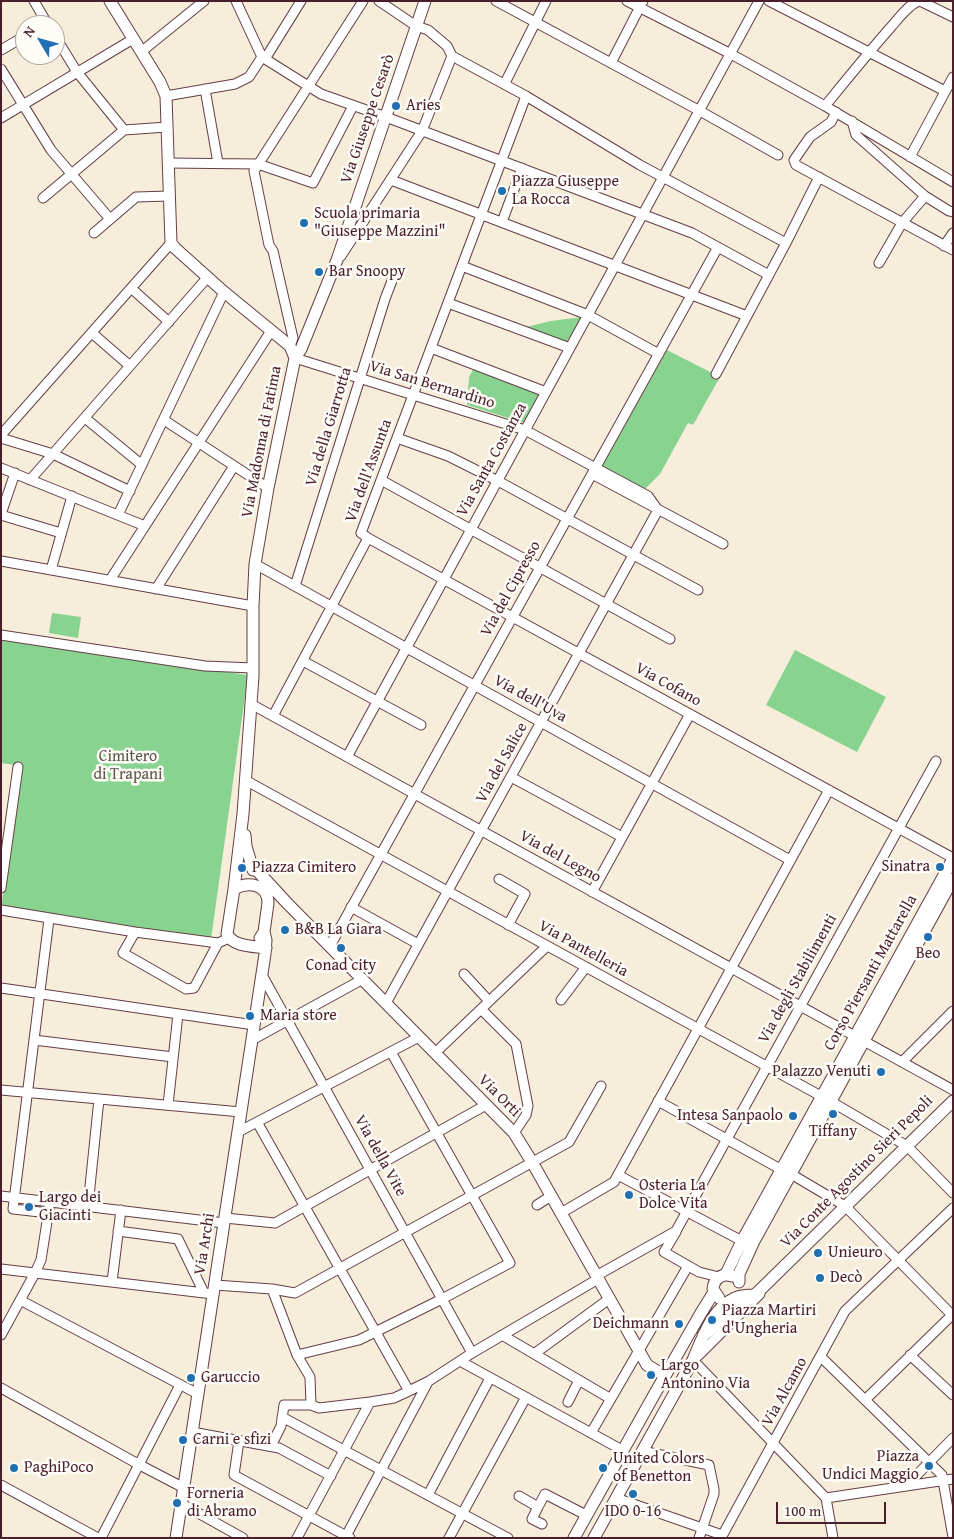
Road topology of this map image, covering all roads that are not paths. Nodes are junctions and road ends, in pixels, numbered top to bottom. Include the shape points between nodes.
1 (34, 1) edge
2 (110, 1) edge
3 (204, 1) edge
4 (236, 1) edge
5 (301, 1) edge
6 (363, 1) edge
7 (379, 1) edge
8 (424, 1) edge
9 (496, 1) edge
10 (546, 1) edge
11 (627, 1) edge
12 (759, 1) edge
13 (769, 1) edge
14 (916, 2) edge
15 (642, 5) edge
16 (41, 15) edge
17 (953, 17) edge
18 (536, 23) junction
19 (416, 26) junction
20 (133, 38) junction
21 (15, 42) edge
22 (1, 50) edge
23 (65, 52) edge
24 (142, 52) junction
25 (868, 52) junction
26 (731, 54) junction
27 (452, 56) junction
28 (264, 58) junction
29 (611, 63) junction
30 (1, 69) edge
31 (77, 72) junction
32 (953, 76) edge
33 (504, 83) junction
34 (308, 86) junction
35 (205, 89) junction
36 (945, 91) junction
37 (166, 96) junction
38 (526, 96) junction
39 (23, 105) junction
40 (353, 106) junction
41 (825, 106) junction
42 (700, 111) junction
43 (836, 112) junction
44 (386, 117) junction
45 (1, 118) edge
46 (852, 121) junction
47 (167, 127) junction
48 (124, 130) junction
49 (422, 131) junction
50 (778, 155) dead end
51 (910, 157) junction
52 (501, 159) junction
53 (168, 163) junction
54 (218, 163) junction
55 (258, 164) junction
56 (525, 169) junction
57 (71, 174) junction
58 (663, 177) junction
59 (819, 177) junction
60 (391, 180) junction
61 (953, 182) edge
62 (169, 196) junction
63 (925, 196) junction
64 (43, 198) dead end
65 (953, 212) edge
66 (643, 213) junction
67 (479, 216) junction
68 (110, 219) junction
69 (902, 222) junction
70 (505, 223) junction
71 (94, 232) dead end
72 (953, 233) edge
73 (171, 243) junction
74 (786, 243) junction
75 (944, 246) junction
76 (718, 247) junction
77 (953, 250) edge
78 (338, 260) junction
79 (879, 263) dead end
80 (615, 265) junction
81 (462, 266) junction
82 (769, 275) junction
83 (208, 278) junction
84 (393, 278) dead end
85 (132, 288) junction
86 (224, 292) junction
87 (692, 294) junction
88 (448, 303) junction
89 (588, 315) junction
90 (747, 316) junction
91 (169, 322) junction
92 (271, 331) junction
93 (92, 333) junction
94 (290, 346) junction
95 (431, 348) junction
96 (570, 348) junction
97 (659, 354) junction
98 (295, 358) junction
99 (130, 366) junction
100 (716, 374) dead end
101 (360, 379) junction
102 (546, 392) junction
103 (413, 396) junction
104 (85, 418) junction
105 (164, 420) junction
106 (526, 430) junction
107 (1, 436) edge
108 (397, 438) junction
109 (199, 443) junction
110 (53, 454) junction
111 (142, 465) junction
112 (234, 466) junction
113 (1, 468) edge
114 (593, 471) junction
115 (15, 473) junction
116 (30, 480) junction
117 (381, 480) junction
118 (498, 481) junction
119 (268, 488) junction
120 (130, 491) junction
121 (72, 496) junction
122 (658, 510) junction
123 (1, 515) edge
124 (118, 515) junction
125 (567, 519) junction
126 (146, 526) junction
127 (471, 529) junction
128 (61, 533) junction
129 (368, 538) junction
130 (724, 544) dead end
131 (634, 555) junction
132 (1, 561) edge
133 (255, 564) junction
134 (540, 567) junction
135 (51, 570) junction
136 (444, 579) junction
137 (110, 580) junction
138 (295, 586) junction
139 (156, 589) junction
140 (698, 590) dead end
141 (606, 604) junction
142 (253, 606) junction
143 (332, 607) junction
144 (512, 617) junction
145 (1, 635) edge
146 (670, 639) dead end
147 (406, 648) junction
148 (579, 653) junction
149 (303, 661) junction
150 (253, 668) junction
151 (474, 685) junction
152 (377, 702) junction
153 (250, 704) junction
154 (690, 714) junction
155 (273, 716) junction
156 (541, 722) junction
157 (421, 726) dead end
158 (347, 757) junction
159 (936, 761) dead end
160 (18, 767) dead end
161 (511, 777) junction
162 (245, 780) junction
163 (652, 784) junction
164 (829, 790) junction
165 (414, 794) junction
166 (243, 814) junction
167 (899, 828) junction
168 (481, 831) junction
169 (622, 837) junction
170 (380, 854) junction
171 (953, 858) edge
172 (790, 860) junction
173 (251, 864) junction
174 (499, 879) dead end
175 (953, 879) edge
176 (1, 888) edge
177 (234, 889) junction
178 (263, 889) junction
179 (448, 891) junction
180 (592, 892) junction
181 (286, 902) junction
182 (351, 907) junction
183 (1, 910) edge
184 (50, 918) junction
185 (508, 925) junction
186 (135, 932) junction
187 (264, 932) junction
188 (218, 942) junction
189 (418, 944) junction
190 (250, 945) junction
191 (330, 946) junction
192 (547, 946) junction
193 (266, 951) junction
194 (586, 967) junction
195 (731, 968) junction
196 (262, 974) junction
197 (464, 974) dead end
198 (363, 979) junction
199 (1, 988) edge
200 (40, 994) junction
201 (561, 1000) dead end
202 (489, 1001) junction
203 (386, 1003) junction
204 (800, 1006) junction
205 (481, 1008) junction
206 (953, 1011) edge
207 (178, 1014) junction
208 (288, 1020) junction
209 (254, 1025) junction
210 (697, 1028) junction
211 (419, 1037) junction
212 (859, 1039) junction
213 (34, 1040) junction
214 (252, 1040) junction
215 (391, 1052) junction
216 (435, 1053) junction
217 (173, 1057) junction
218 (902, 1062) junction
219 (767, 1067) junction
220 (602, 1086) dead end
221 (324, 1087) junction
222 (1, 1090) edge
223 (953, 1090) edge
224 (28, 1092) junction
225 (99, 1099) junction
226 (826, 1099) junction
227 (658, 1101) junction
228 (953, 1101) edge
229 (168, 1105) junction
230 (486, 1105) junction
231 (241, 1112) junction
232 (258, 1122) junction
233 (238, 1132) junction
234 (436, 1133) junction
235 (514, 1133) junction
236 (727, 1139) junction
237 (907, 1146) junction
238 (532, 1162) junction
239 (371, 1169) junction
240 (786, 1172) junction
241 (618, 1175) junction
242 (953, 1192) edge
243 (471, 1195) junction
244 (1, 1196) edge
245 (551, 1196) junction
246 (15, 1197) junction
247 (50, 1202) junction
248 (537, 1205) dead end
249 (88, 1206) junction
250 (305, 1206) junction
251 (845, 1206) junction
252 (953, 1208) edge
253 (121, 1210) junction
254 (687, 1212) junction
255 (49, 1213) junction
256 (560, 1213) junction
257 (225, 1220) junction
258 (118, 1231) junction
259 (676, 1231) junction
260 (405, 1232) junction
261 (743, 1238) junction
262 (898, 1260) junction
263 (688, 1266) junction
264 (340, 1268) junction
265 (1, 1269) edge
266 (35, 1273) junction
267 (718, 1275) junction
268 (597, 1278) junction
269 (112, 1282) junction
270 (739, 1283) junction
271 (272, 1289) junction
272 (211, 1291) junction
273 (759, 1291) junction
274 (714, 1292) junction
275 (442, 1299) junction
276 (609, 1299) junction
277 (733, 1299) junction
278 (20, 1300) junction
279 (952, 1315) edge
280 (376, 1332) junction
281 (1, 1335) edge
282 (502, 1335) junction
283 (704, 1336) junction
284 (639, 1351) junction
285 (472, 1353) junction
286 (297, 1354) junction
287 (534, 1354) junction
288 (910, 1355) junction
289 (821, 1357) junction
290 (460, 1361) junction
291 (690, 1364) junction
292 (665, 1376) junction
293 (490, 1378) junction
294 (579, 1380) junction
295 (429, 1381) junction
296 (180, 1385) junction
297 (1, 1388) edge
298 (412, 1390) junction
299 (198, 1394) junction
300 (953, 1395) edge
301 (526, 1397) junction
302 (420, 1398) junction
303 (611, 1399) junction
304 (865, 1400) junction
305 (370, 1402) junction
306 (568, 1402) dead end
307 (311, 1405) junction
308 (282, 1417) junction
309 (192, 1432) junction
310 (591, 1433) junction
311 (953, 1438) edge
312 (239, 1441) junction
313 (773, 1444) junction
314 (271, 1446) junction
315 (344, 1450) junction
316 (622, 1450) junction
317 (642, 1451) junction
318 (929, 1459) junction
319 (138, 1464) junction
320 (381, 1470) junction
321 (331, 1476) junction
322 (947, 1481) edge
323 (902, 1486) junction
324 (2, 1487) edge
325 (184, 1488) junction
326 (428, 1495) junction
327 (519, 1496) dead end
328 (616, 1498) junction
329 (826, 1498) junction
330 (182, 1504) junction
331 (538, 1507) junction
332 (462, 1513) junction
333 (309, 1515) junction
334 (586, 1515) junction
335 (542, 1524) dead end
336 (703, 1528) junction
337 (722, 1536) edge
338 (242, 1537) edge
339 (347, 1537) edge
340 (953, 1537) edge
341 (99, 1538) edge
342 (176, 1538) edge
343 (297, 1538) edge
344 (449, 1538) edge
345 (508, 1538) edge
346 (574, 1538) edge
347 (594, 1538) edge
348 (699, 1538) edge
349 (832, 1538) edge

1 - 16 street
2 - 20 street
3 - 24 street
4 - 28 street
5 - 28 street
6 - 34 street
7 - 19 street
8 - 19 street, Via Giuseppe Cesarò
9 - 18 street
10 - 18 street
11 - 15 street
12 - 26 street, Via Santa Costanza
13 - 25 street
14 - 17 street
14 - 25 street
15 - 26 street
15 - 29 street
18 - 29 street
18 - 33 street
19 - 27 street via 428,30 447,46
19 - 44 street, Via Giuseppe Cesarò
20 - 24 street
20 - 31 street
21 - 22 street
23 - 31 street
24 - 37 street
25 - 36 street
25 - 41 street
26 - 41 street
26 - 42 street, Via Santa Costanza
27 - 33 street
27 - 49 street
28 - 34 street
28 - 35 street via 249,77 235,84
29 - 42 street
30 - 39 street
31 - 39 street
31 - 48 street
32 - 36 street
33 - 38 street
34 - 40 street
34 - 55 street
35 - 37 street
35 - 54 street
36 - 51 street
37 - 47 street
38 - 52 street
38 - 58 street
39 - 45 street
39 - 57 street via 51,150
40 - 44 street
40 - 55 street via 313,183
41 - 43 street
42 - 50 street
42 - 58 street, Via Santa Costanza
43 - 46 street
43 - 59 street via 830,122 810,137 794,160 796,165
44 - 49 street
44 - 78 street, Via Giuseppe Cesarò
46 - 51 street
46 - 63 street via 856,135
47 - 48 street
47 - 53 street
48 - 57 street
49 - 52 street
49 - 60 street
51 - 61 street
52 - 56 street
52 - 67 street, Via dell'Assunta
53 - 54 street
53 - 62 street
54 - 55 street
55 - 94 street via 254,171 293,338
56 - 66 street
56 - 70 street
57 - 64 street
57 - 68 street
58 - 66 street, Via Santa Costanza
58 - 74 street
59 - 69 street
59 - 74 street
60 - 67 street
60 - 78 street
62 - 68 street via 136,197
62 - 73 street
63 - 65 street
63 - 69 street
66 - 76 street
66 - 80 street, Via Santa Costanza
67 - 70 street
67 - 81 street, Via dell'Assunta
68 - 71 street
69 - 75 street
69 - 79 street
70 - 80 street
72 - 75 street
73 - 83 street, Via Madonna di Fatima
73 - 85 street
74 - 82 street
75 - 77 street
76 - 82 street
76 - 87 street, Via del Cipresso
78 - 98 street, Via Giuseppe Cesarò via 302,349
80 - 87 street
80 - 89 street, Via Santa Costanza
81 - 88 street, Via dell'Assunta
81 - 89 street
82 - 90 street
83 - 86 street, Via Madonna di Fatima
83 - 91 street
84 - 101 street, Via della Giarrotta
85 - 91 street
85 - 93 street
86 - 92 street, Via Madonna di Fatima
86 - 105 street
87 - 90 street
87 - 97 street, Via del Cipresso
88 - 95 street, Via dell'Assunta
88 - 96 street
89 - 96 street, Via Santa Costanza
89 - 97 street
90 - 100 street
91 - 99 street
92 - 94 street, Via Madonna di Fatima
92 - 109 street
93 - 99 street
93 - 107 street
94 - 98 street, Via Madonna di Fatima
95 - 102 street
95 - 103 street, Via dell'Assunta
96 - 102 street, Via Santa Costanza
97 - 114 street, Via del Cipresso
98 - 101 street, Via San Bernardino
98 - 119 street, Via Madonna di Fatima
99 - 104 street
101 - 103 street, Via San Bernardino
101 - 138 street, Via della Giarrotta
102 - 106 street, Via Santa Costanza
103 - 106 street, Via San Bernardino
103 - 108 street, Via dell'Assunta
104 - 110 street
104 - 111 street
105 - 109 street
105 - 111 street
106 - 114 street, Via San Bernardino
106 - 118 street, Via Santa Costanza
107 - 110 street
108 - 117 street, Via dell'Assunta
108 - 118 street via 448,456
109 - 112 street
109 - 126 street
110 - 116 street
110 - 120 street
111 - 120 street
112 - 119 street
112 - 139 street
113 - 115 street
114 - 122 street, Via San Bernardino via 648,496
114 - 125 street, Via del Cipresso
115 - 116 street
115 - 123 street
116 - 121 street
117 - 127 street
117 - 129 street, Via dell'Assunta via 361,533
118 - 125 street
118 - 127 street, Via Santa Costanza
119 - 133 street, Via Madonna di Fatima
120 - 124 street
121 - 124 street
121 - 128 street
122 - 130 street, Via San Bernardino
122 - 131 street, Via del Salice
123 - 128 street
124 - 126 street
125 - 131 street
125 - 134 street, Via del Cipresso
126 - 137 street
127 - 134 street
127 - 136 street, Via Santa Costanza
128 - 135 street
129 - 136 street, Via Cofano
129 - 143 street, Via dell'Assunta
131 - 140 street
131 - 141 street, Via del Salice
132 - 135 street
133 - 138 street, Via dell'Uva
133 - 142 street, Via Madonna di Fatima
134 - 141 street
134 - 144 street, Via del Cipresso
135 - 137 street
136 - 144 street, Via Cofano
136 - 147 street, Via Santa Costanza
137 - 139 street
138 - 143 street, Via dell'Uva
139 - 142 street
141 - 146 street
141 - 148 street, Via del Salice
142 - 150 street, Via Madonna di Fatima
143 - 147 street, Via dell'Uva
143 - 149 street, Via dell'Assunta
144 - 148 street, Via Cofano
144 - 151 street, Via del Cipresso
145 - 150 street via 205,666
147 - 151 street, Via dell'Uva
147 - 152 street, Via Santa Costanza
148 - 154 street, Via Cofano
148 - 156 street, Via del Salice
149 - 152 street
149 - 155 street, Via dell'Assunta
150 - 153 street, Via Madonna di Fatima
151 - 156 street, Via dell'Uva
151 - 165 street, Via del Cipresso
152 - 157 street
152 - 158 street, Via Santa Costanza
153 - 155 street, Via del Legno
153 - 162 street, Via Madonna di Fatima
154 - 163 street
154 - 164 street, Via Cofano
155 - 158 street, Via del Legno
156 - 161 street, Via del Salice
156 - 163 street, Via dell'Uva
158 - 165 street, Via del Legno
159 - 167 street, Via degli Stabilimenti
160 - 176 street
161 - 168 street, Via del Salice
161 - 169 street
162 - 166 street, Via Madonna di Fatima
162 - 170 street, Via Pantelleria
163 - 169 street
163 - 172 street, Via dell'Uva
164 - 167 street, Via Cofano
164 - 172 street
165 - 168 street, Via del Legno
165 - 170 street, Via del Cipresso
166 - 173 street, Via Archi
166 - 177 street
167 - 171 street, Via Cofano
167 - 204 street, Via degli Stabilimenti
168 - 179 street, Via del Salice
168 - 180 street, Via del Legno
169 - 180 street
170 - 179 street, Via Pantelleria
170 - 182 street, Via del Cipresso
171 - 212 street, Corso Piersanti Mattarella
172 - 195 street
173 - 178 street, Via Archi
173 - 181 street
174 - 185 street via 525,894
175 - 212 street, Corso Piersanti Mattarella
177 - 178 street via 248,884
177 - 188 street via 227,934
178 - 181 street
178 - 187 street, Via Archi via 268,899
179 - 185 street, Via Pantelleria
179 - 189 street, Via del Salice
180 - 195 street, Via del Legno
181 - 191 street, Via Orti
182 - 189 street
182 - 191 street, Via del Cipresso
183 - 184 street
184 - 186 street
184 - 200 street
185 - 192 street, Via Pantelleria
186 - 188 street
186 - 188 street via 123,953 186,989 194,988
187 - 190 street
187 - 193 street, Via Archi
188 - 190 street
189 - 203 street, Via del Salice
190 - 193 street
191 - 198 street, Via Orti
192 - 194 street, Via Pantelleria
192 - 202 street
193 - 196 street, Via Archi
194 - 201 street
194 - 210 street, Via Pantelleria
195 - 204 street, Via del Legno
195 - 210 street
196 - 208 street, Via della Vite
196 - 209 street, Via Archi
197 - 202 street
198 - 203 street, Via Orti
198 - 208 street
199 - 200 street
200 - 207 street
200 - 213 street
202 - 205 street
203 - 211 street, Via Orti
204 - 212 street, Via del Legno
204 - 219 street, Via degli Stabilimenti
205 - 216 street
205 - 235 street via 516,1044 528,1111
206 - 218 street
207 - 209 street
207 - 217 street
208 - 214 street
208 - 221 street, Via della Vite
209 - 214 street, Via Archi
210 - 219 street, Via Pantelleria
210 - 227 street
211 - 215 street
211 - 216 street, Via Orti
212 - 218 street, Via del Legno
212 - 226 street, Corso Piersanti Mattarella
213 - 217 street
213 - 224 street
214 - 231 street, Via Archi
215 - 221 street
215 - 234 street
216 - 230 street, Via Orti
217 - 229 street
218 - 223 street, Via del Legno
219 - 226 street, Via Pantelleria
219 - 236 street, Via degli Stabilimenti
220 - 238 street via 569,1142
221 - 232 street
221 - 239 street, Via della Vite
222 - 224 street
224 - 225 street
224 - 246 street
225 - 229 street
225 - 249 street
226 - 237 street, Via Pantelleria
226 - 240 street, Corso Piersanti Mattarella
227 - 236 street
227 - 241 street
228 - 237 street, Via Conte Agostino Sieri Pepoli
229 - 231 street
230 - 234 street
230 - 235 street, Via Orti
231 - 233 street, Via Archi
232 - 233 street
232 - 250 street
233 - 257 street, Via Archi
234 - 239 street
234 - 243 street
235 - 238 street, Via Orti
236 - 240 street
236 - 254 street, Via degli Stabilimenti
237 - 242 street, Via Pantelleria
237 - 251 street, Via Conte Agostino Sieri Pepoli
238 - 243 street
238 - 245 street, Via Orti
239 - 250 street
239 - 260 street, Via della Vite
240 - 251 street
240 - 261 street, Corso Piersanti Mattarella
241 - 254 street
241 - 256 street via 614,1182
243 - 260 street
243 - 275 street via 510,1263
244 - 246 street
245 - 248 street
245 - 256 street, Via Orti
246 - 247 street
246 - 255 street via 13,1209
247 - 249 street
247 - 255 street
249 - 253 street
250 - 257 street via 275,1223
250 - 264 street
251 - 262 street
251 - 273 street, Via Conte Agostino Sieri Pepoli
252 - 262 street, Via Alcamo
253 - 257 street
253 - 258 street
254 - 259 street, Via degli Stabilimenti
254 - 261 street
255 - 266 street via 41,1260
256 - 268 street, Via Orti
257 - 272 street, Via Archi
258 - 269 street
258 - 272 street via 178,1239
259 - 263 street, Via degli Stabilimenti via 664,1252
259 - 268 street
260 - 264 street
260 - 275 street, Via della Vite
261 - 267 street
261 - 270 street
262 - 279 street
262 - 289 street, Via Alcamo via 845,1311
263 - 267 street via 699,1272
263 - 284 street
264 - 271 street via 295,1293
264 - 280 street
265 - 266 street
266 - 269 street
266 - 278 street
267 - 270 street via 734,1276
267 - 274 street
268 - 276 street, Via Orti
268 - 282 street
269 - 272 street
270 - 273 street via 749,1292
270 - 277 street via 739,1292
271 - 272 street
271 - 286 street
272 - 299 street, Via Archi
273 - 277 street
273 - 283 street, Via Conte Agostino Sieri Pepoli
273 - 291 street via 758,1297
274 - 277 street via 721,1300
274 - 292 street
275 - 280 street
275 - 285 street, Via della Vite
276 - 284 street, Via Orti
276 - 287 street
277 - 283 street via 719,1311
278 - 281 street
278 - 296 street
279 - 288 street
280 - 286 street via 359,1340
280 - 298 street
282 - 285 street
282 - 287 street
283 - 291 street
284 - 292 street, Via Orti via 647,1365
284 - 303 street
285 - 290 street
286 - 307 street via 310,1377
287 - 294 street
288 - 300 street
288 - 304 street
289 - 304 street
289 - 313 street, Via Alcamo
290 - 293 street
290 - 295 street
291 - 313 street
291 - 317 street
292 - 316 street
293 - 301 street
293 - 326 street
294 - 303 street
294 - 306 street
295 - 298 street
295 - 302 street
296 - 299 street
296 - 319 street
297 - 319 street
298 - 302 street
298 - 305 street via 394,1398
299 - 309 street, Via Archi
301 - 310 street
301 - 332 street
302 - 320 street
303 - 310 street
304 - 318 street
305 - 307 street via 319,1408
305 - 315 street
307 - 308 street via 284,1405
308 - 314 street
308 - 315 street
309 - 312 street
309 - 325 street, Via Archi
310 - 316 street
311 - 318 street
312 - 314 street
312 - 333 street via 234,1475
313 - 329 street
313 - 337 street, Via Alcamo
314 - 321 street
315 - 320 street
315 - 321 street
316 - 334 street
317 - 328 street
317 - 336 street via 709,1465 714,1494
318 - 322 street
318 - 323 street
319 - 325 street
319 - 341 street
320 - 326 street
320 - 339 street
321 - 333 street
322 - 323 street
322 - 340 street
323 - 329 street
324 - 341 street
325 - 330 street, Via Archi
326 - 332 street
327 - 331 street
328 - 336 street
328 - 347 street
329 - 349 street
330 - 338 street
330 - 342 street, Via Archi
331 - 334 street via 545,1494
331 - 335 street via 532,1518
332 - 344 street
332 - 345 street
333 - 339 street
333 - 343 street
334 - 346 street
336 - 337 street
336 - 348 street

